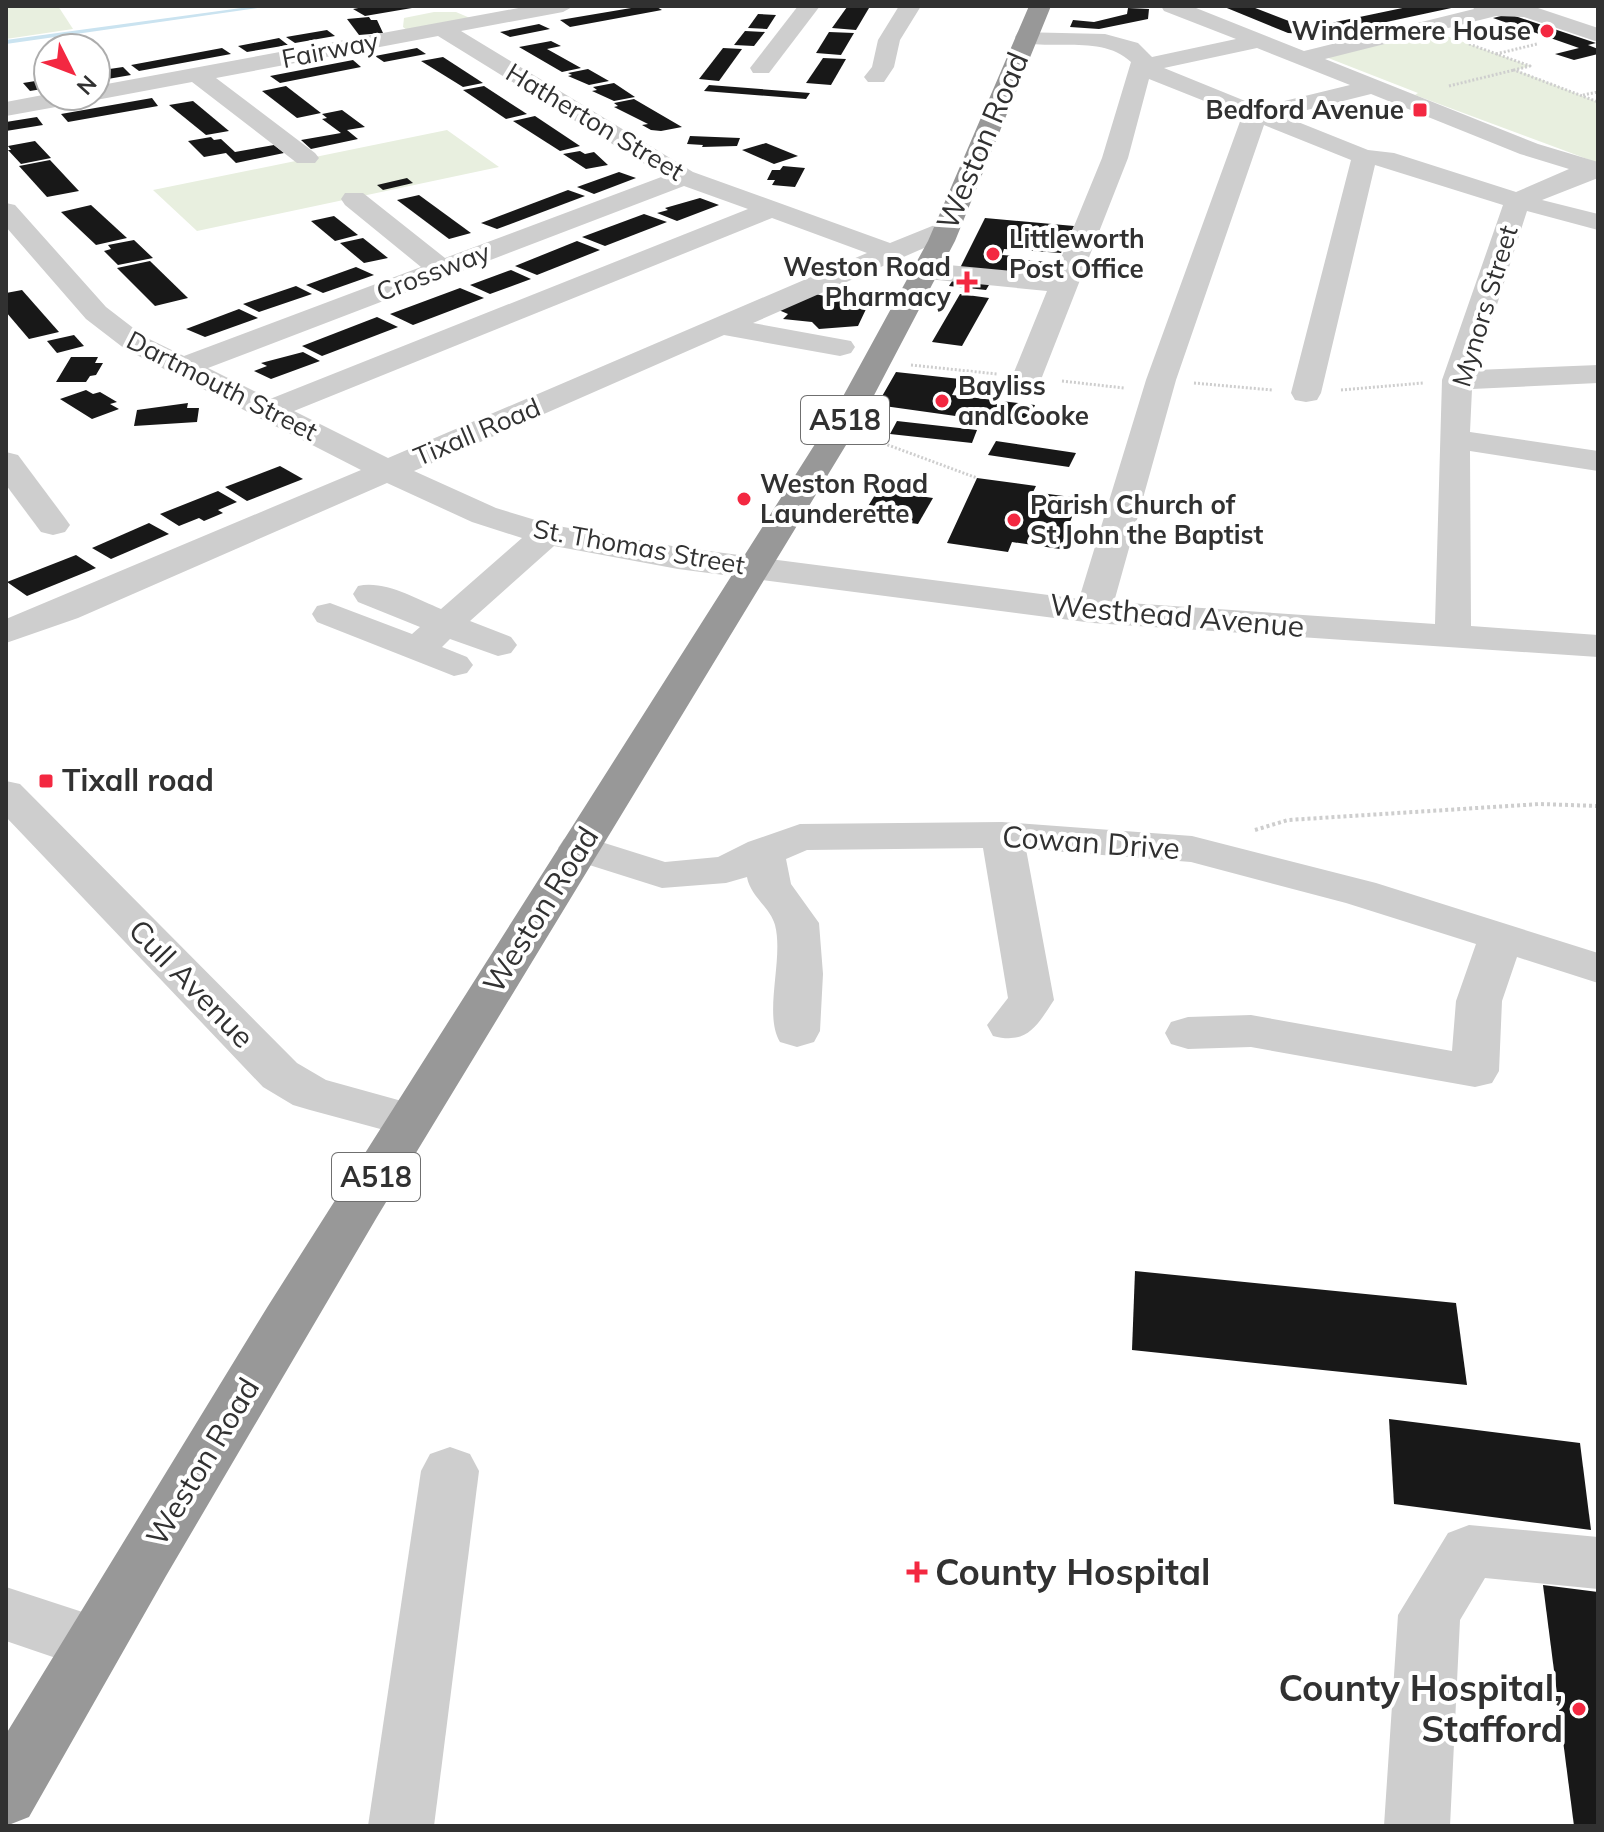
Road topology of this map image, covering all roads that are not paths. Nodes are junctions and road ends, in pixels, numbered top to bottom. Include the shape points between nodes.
1 (563, 6) edge
2 (809, 6) edge
3 (910, 6) edge
4 (1040, 6) edge
5 (1172, 6) edge
6 (1490, 8) edge
7 (1526, 11) junction
8 (1598, 21) edge
9 (442, 29) junction
10 (1598, 35) edge
11 (1026, 37) junction
12 (1259, 41) junction
13 (1302, 58) junction
14 (1145, 63) junction
15 (761, 68) dead end
16 (198, 75) junction
17 (876, 77) dead end
18 (1372, 87) junction
19 (112, 90) edge
20 (32, 104) edge
21 (6, 109) edge
22 (1255, 115) junction
23 (1364, 157) junction
24 (306, 158) dead end
25 (1595, 170) edge
26 (684, 177) junction
27 (354, 199) dead end
28 (1517, 201) junction
29 (771, 209) junction
30 (6, 211) edge
31 (1598, 222) edge
32 (947, 228) junction
33 (891, 252) junction
34 (441, 269) junction
35 (927, 271) junction
36 (1063, 284) junction
37 (722, 326) junction
38 (840, 347) dead end
39 (183, 367) junction
40 (1598, 374) edge
41 (1027, 377) dead end
42 (1457, 380) junction
43 (1306, 393) dead end
44 (270, 410) junction
45 (1454, 439) junction
46 (1598, 461) edge
47 (6, 462) edge
48 (388, 471) junction
49 (53, 525) dead end
50 (547, 534) junction
51 (758, 567) junction
52 (371, 594) dead end
53 (1093, 612) junction
54 (330, 614) dead end
55 (445, 624) junction
56 (6, 632) edge
57 (1453, 637) junction
58 (498, 645) dead end
59 (1598, 646) edge
60 (416, 650) junction
61 (454, 665) dead end
62 (6, 793) edge
63 (1002, 835) junction
64 (579, 848) junction
65 (763, 851) junction
66 (1501, 938) junction
67 (1598, 968) edge
68 (1010, 1025) dead end
69 (797, 1031) dead end
70 (1188, 1033) dead end
71 (410, 1120) junction
72 (450, 1471) dead end
73 (1598, 1563) edge
74 (6, 1614) edge
75 (94, 1643) junction
76 (6, 1795) edge
77 (401, 1826) edge
78 (1417, 1826) edge

1 - 9 street, Fairway
2 - 15 street
3 - 17 street via 889,40
4 - 11 highway, Weston Road / A518
5 - 12 street
6 - 7 street
6 - 13 street via 1432,28
7 - 8 street via 1566,11
7 - 10 street
9 - 16 street, Fairway
9 - 26 street, Hatherton Street
11 - 14 street via 1105,41 1130,48
11 - 32 highway, Weston Road / A518
12 - 13 street
12 - 14 street
13 - 18 street
14 - 22 street via 1156,73
14 - 36 street via 1115,158
16 - 19 street, Fairway
16 - 24 street
18 - 22 street
18 - 25 street
20 - 21 street
22 - 23 street
22 - 53 street via 1161,380 1140,412
23 - 28 street via 1385,158
23 - 43 street
25 - 28 street, Mynors Street
26 - 29 street, Hatherton Street
26 - 34 street, Crossway
27 - 34 street
28 - 31 street
28 - 42 street, Mynors Street
29 - 33 street, Hatherton Street
29 - 44 street
30 - 39 street, Dartmouth Street via 112,329
32 - 33 street, Tixall Road
32 - 35 highway, Weston Road / A518
33 - 37 street, Tixall Road
34 - 39 street, Crossway
35 - 36 street
35 - 51 highway, Weston Road / A518
36 - 41 street
37 - 38 street
37 - 48 street, Tixall Road
39 - 44 street, Dartmouth Street
40 - 42 street
42 - 45 street, Mynors Street
44 - 48 street, Dartmouth Street
45 - 46 street
45 - 57 street, Mynors Street
47 - 49 street
48 - 50 street, St. Thomas Street via 484,515
48 - 56 street, Tixall Road
50 - 51 street, St. Thomas Street
50 - 55 street
51 - 53 street, Westhead Avenue
51 - 64 highway, Weston Road / A518
52 - 55 street
53 - 57 street, Westhead Avenue
54 - 60 street
55 - 58 street
55 - 60 street
57 - 59 street, Westhead Avenue
60 - 61 street
62 - 71 street, Cull Avenue via 280,1075 310,1093
63 - 65 street, Cowan Drive via 800,837
63 - 66 street, Cowan Drive via 1192,849 1361,893
63 - 68 street via 1031,1000
64 - 65 street, Cowan Drive via 662,875 726,870
64 - 71 highway, Weston Road / A518
65 - 69 street via 770,885 797,923
66 - 67 street, Cowan Drive
66 - 70 street via 1479,1001 1475,1071 1251,1031
71 - 75 highway, Weston Road / A518
72 - 77 street
73 - 78 street via 1469,1551 1429,1615
74 - 75 street
75 - 76 highway, Weston Road / A518

